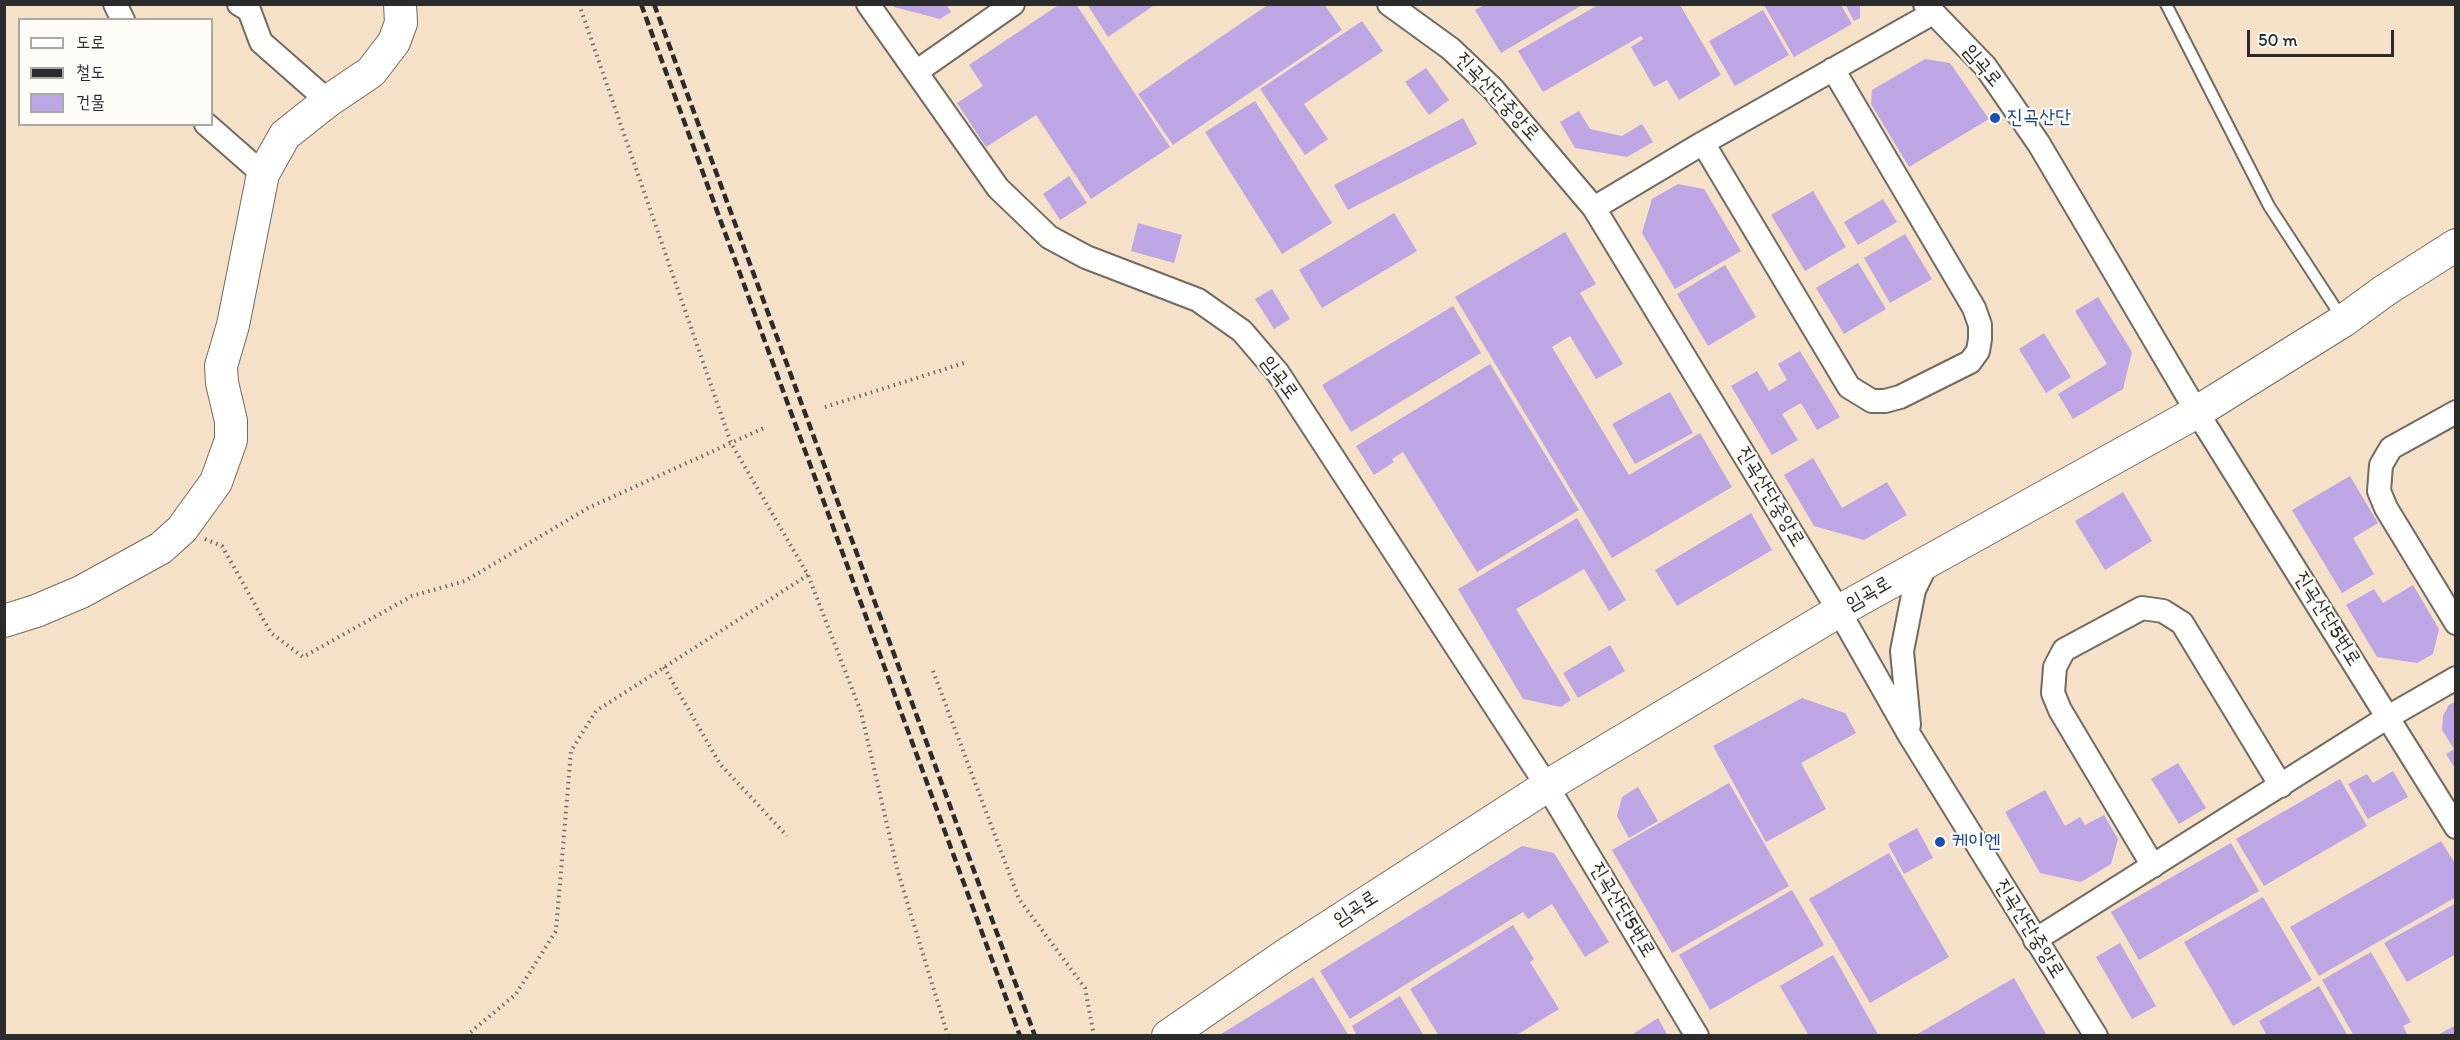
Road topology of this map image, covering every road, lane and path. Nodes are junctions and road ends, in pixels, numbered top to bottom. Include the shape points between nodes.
1 (115, 4) edge
2 (239, 4) edge
3 (400, 4) edge
4 (579, 4) edge
5 (868, 4) edge
6 (1013, 4) edge
7 (1389, 4) edge
8 (2166, 4) edge
9 (1929, 9) edge
10 (122, 18) edge
11 (1833, 69) junction
12 (916, 72) junction
13 (328, 101) junction
14 (208, 126) edge
15 (1703, 143) junction
16 (263, 174) junction
17 (1594, 208) junction
18 (2456, 245) edge
19 (2343, 321) junction
20 (964, 363) dead end
21 (825, 406) dead end
22 (2197, 412) junction
23 (2456, 412) edge
24 (766, 427) dead end
25 (731, 443) junction
26 (182, 529) junction
27 (1928, 561) junction
28 (808, 575) junction
29 (1839, 611) junction
30 (4, 621) edge
31 (2456, 622) edge
32 (664, 667) junction
33 (933, 671) dead end
34 (2456, 678) edge
35 (2388, 717) junction
36 (1910, 736) junction
37 (1546, 786) junction
38 (2281, 786) junction
39 (2456, 827) edge
40 (787, 836) dead end
41 (2153, 866) junction
42 (2035, 940) junction
43 (466, 1035) edge
44 (948, 1035) edge
45 (1094, 1035) edge
46 (1168, 1035) edge
47 (1697, 1035) edge
48 (2096, 1035) edge

1 - 10 street
2 - 13 street via 249,10 261,42
3 - 13 main road via 401,23 394,42 371,72
4 - 25 path
5 - 12 street, 임곡로
6 - 12 street
7 - 17 street, 진곡산단중앙로 via 1451,49 1493,89
8 - 19 lane via 2270,206
9 - 11 street
9 - 22 street, 임곡로 via 1985,66 2039,144
11 - 15 street
11 - 15 street via 1974,308 1980,339 1970,362 1885,401 1872,401 1849,387
12 - 37 street, 임곡로 via 998,189 1049,237 1086,257 1198,300 1242,331 1278,373
13 - 16 main road via 285,135
14 - 16 street
15 - 17 street
16 - 26 main road via 233,326 221,366 231,440 216,482
17 - 29 street, 진곡산단중앙로
18 - 19 main road, 임곡로
19 - 22 main road, 임곡로
20 - 21 path
22 - 27 main road, 임곡로
22 - 35 street, 진곡산단5번로
23 - 31 street via 2391,448 2381,465 2379,491
24 - 25 path
25 - 26 path via 588,508 465,581 412,596 303,657 271,633 222,546
25 - 28 path
26 - 30 main road via 161,548 81,592
27 - 29 main road, 임곡로
27 - 36 street via 1914,590 1902,651
28 - 32 path
28 - 44 path via 861,712 898,872
29 - 36 street, 진곡산단중앙로
29 - 37 main road, 임곡로
32 - 40 path via 720,764
32 - 43 path via 596,711 572,751 556,931 516,994
33 - 45 path via 1018,898 1085,988
34 - 35 street
35 - 38 street
35 - 39 street, 진곡산단5번로
36 - 42 street, 진곡산단중앙로
37 - 46 main road, 임곡로
37 - 47 street, 진곡산단5번로
38 - 41 street
38 - 41 street via 2182,623 2163,611 2142,608 2064,650 2055,668 2053,693 2060,710
41 - 42 street
42 - 48 street, 진곡산단중앙로

